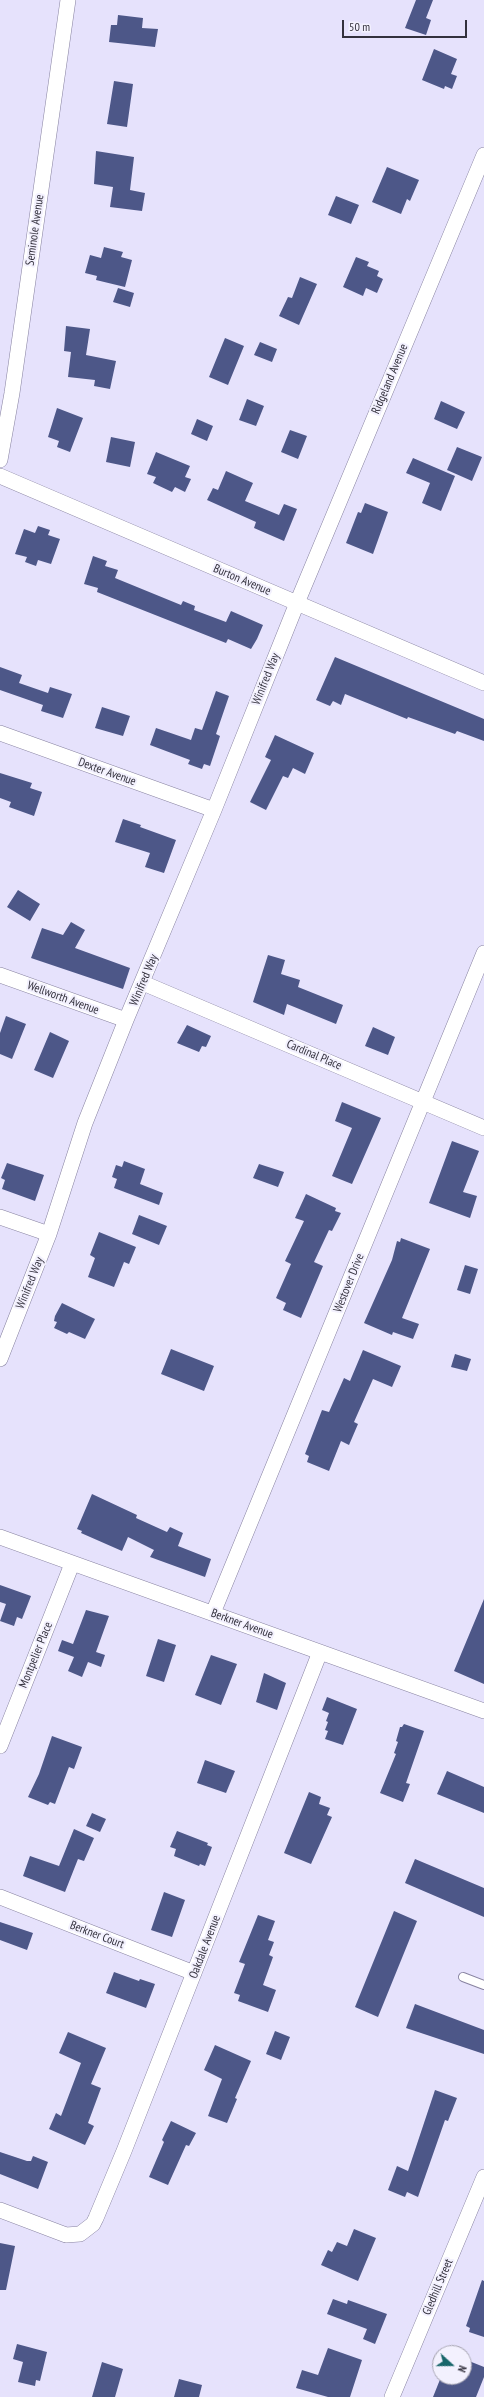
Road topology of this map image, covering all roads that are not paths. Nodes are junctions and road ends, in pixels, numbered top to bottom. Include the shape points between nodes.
1 (68, 0) edge
2 (484, 155) edge
3 (0, 460) edge
4 (0, 476) edge
5 (296, 603) junction
6 (484, 683) edge
7 (0, 733) edge
8 (214, 810) junction
9 (484, 953) edge
10 (0, 975) edge
11 (143, 983) junction
12 (126, 1020) junction
13 (423, 1102) junction
14 (484, 1128) edge
15 (0, 1217) edge
16 (50, 1234) junction
17 (0, 1359) edge
18 (0, 1537) edge
19 (72, 1564) junction
20 (213, 1613) junction
21 (320, 1652) junction
22 (484, 1711) edge
23 (0, 1746) edge
24 (0, 1897) edge
25 (194, 1973) junction
26 (464, 1977) dead end
27 (484, 1985) edge
28 (484, 2177) edge
29 (480, 2198) edge
30 (0, 2210) edge
31 (392, 2397) edge

1 - 3 street, Seminole Avenue
2 - 5 street, Ridgeland Avenue
4 - 5 street, Burton Avenue
5 - 6 street, Burton Avenue
5 - 8 street, Winifred Way
7 - 8 street, Dexter Avenue
8 - 11 street, Winifred Way
9 - 13 street, Westover Drive
10 - 12 street, Wellworth Avenue
11 - 12 street, Winifred Way
11 - 13 street, Cardinal Place
12 - 16 street, Winifred Way via 86,1123
13 - 14 street, Cardinal Place
13 - 20 street, Westover Drive
15 - 16 street
16 - 17 street, Winifred Way
18 - 19 street, Berkner Avenue
19 - 20 street, Berkner Avenue
19 - 23 street, Montpelier Place
20 - 21 street, Berkner Avenue
21 - 22 street, Berkner Avenue
21 - 25 street, Oakdale Avenue
24 - 25 street, Berkner Court
25 - 30 street, Oakdale Avenue via 93,2224 80,2234 66,2235
26 - 27 lane
28 - 29 street, Gledhill Street
29 - 31 street, Gledhill Street

